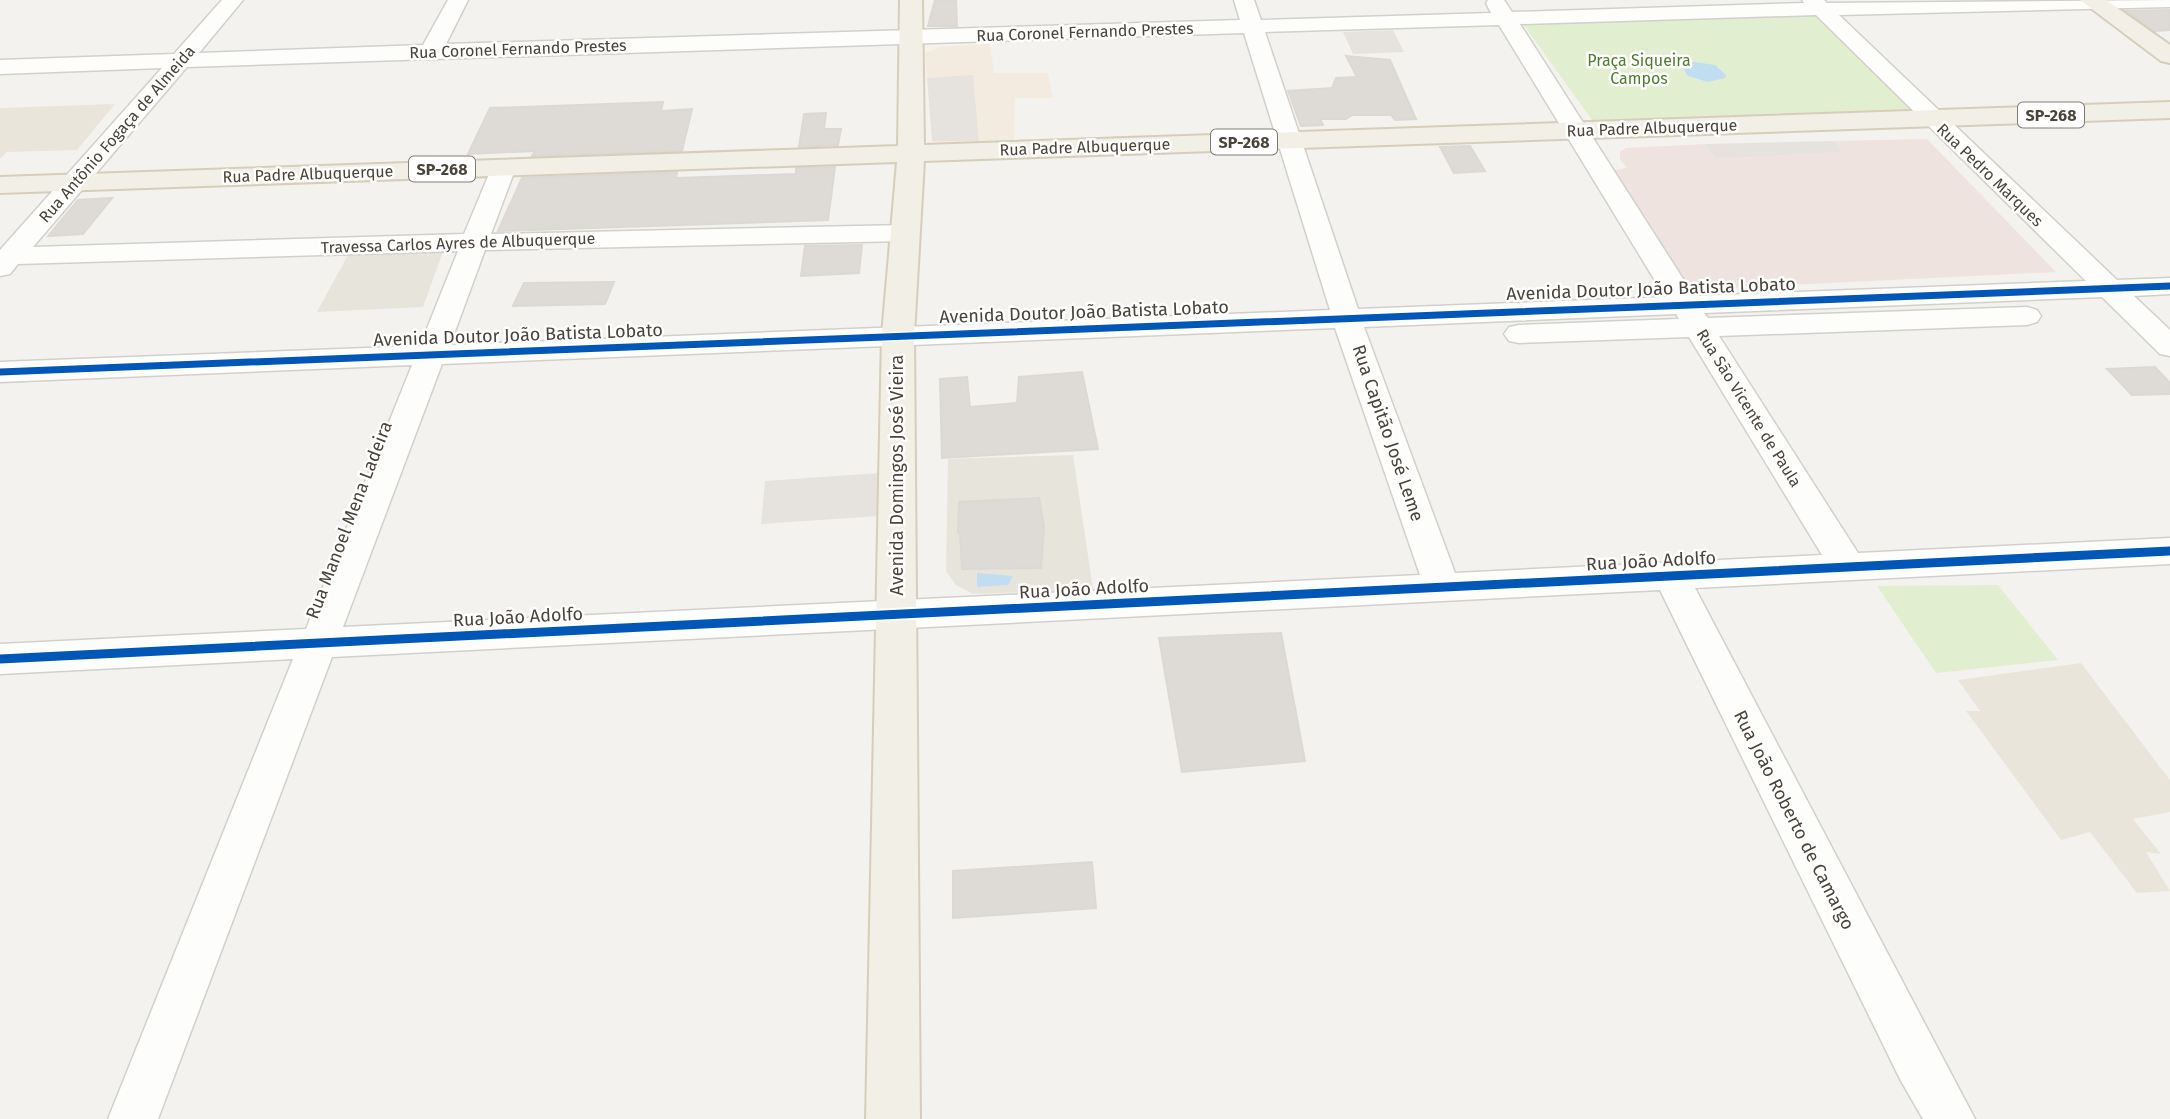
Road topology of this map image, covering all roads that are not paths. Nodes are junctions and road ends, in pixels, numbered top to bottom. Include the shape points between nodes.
1 (233, 0) edge
2 (458, 0) edge
3 (911, 0) edge
4 (1244, 0) edge
5 (1494, 0) edge
6 (2170, 1) edge
7 (2094, 2) edge
8 (1817, 4) edge
9 (1507, 20) junction
10 (1252, 27) junction
11 (912, 38) junction
12 (431, 51) junction
13 (2170, 56) edge
14 (183, 60) junction
15 (0, 67) edge
16 (2170, 110) edge
17 (1933, 119) junction
18 (1590, 129) junction
19 (1288, 140) junction
20 (911, 153) junction
21 (504, 167) junction
22 (73, 182) junction
23 (0, 185) edge
24 (905, 233) junction
25 (475, 242) junction
26 (5, 262) edge
27 (2170, 286) edge
28 (2109, 288) junction
29 (2170, 310) edge
30 (2133, 312) junction
31 (1692, 316) junction
32 (1350, 329) junction
33 (898, 346) junction
34 (2170, 347) edge
35 (427, 364) junction
36 (0, 372) edge
37 (0, 390) edge
38 (2170, 551) edge
39 (1848, 567) junction
40 (1670, 575) junction
41 (1442, 587) junction
42 (896, 614) junction
43 (319, 642) junction
44 (0, 659) edge
45 (1919, 1064) junction
46 (133, 1119) edge
47 (893, 1119) edge
48 (1929, 1119) edge
49 (1950, 1119) edge

1 - 14 street, Rua Antônio Fogaça de Almeida
2 - 12 street
3 - 11 main road, Avenida Domingos José Vieira
4 - 10 street, Rua Capitão José Leme
5 - 9 street, Rua São Vicente de Paula
6 - 7 street, Rua Coronel Fernando Prestes
7 - 8 street, Rua Coronel Fernando Prestes
7 - 13 main road
8 - 9 street, Rua Coronel Fernando Prestes
8 - 17 street, Rua Pedro Marques
9 - 10 street, Rua Coronel Fernando Prestes
9 - 18 street, Rua São Vicente de Paula
10 - 11 street, Rua Coronel Fernando Prestes
10 - 19 street, Rua Capitão José Leme
11 - 12 street, Rua Coronel Fernando Prestes
11 - 20 main road, Avenida Domingos José Vieira
12 - 14 street, Rua Coronel Fernando Prestes
14 - 15 street, Rua Coronel Fernando Prestes
14 - 22 street, Rua Antônio Fogaça de Almeida
16 - 17 main road, Rua Padre Albuquerque / SP-268
17 - 18 main road, Rua Padre Albuquerque / SP-268
17 - 28 street, Rua Pedro Marques
18 - 19 main road, Rua Padre Albuquerque / SP-268
18 - 31 street, Rua São Vicente de Paula
19 - 20 main road, Rua Padre Albuquerque / SP-268
19 - 32 street, Rua Capitão José Leme
20 - 21 main road, Rua Padre Albuquerque / SP-268
20 - 24 main road, Avenida Domingos José Vieira
21 - 22 main road, Rua Padre Albuquerque / SP-268
21 - 25 street, Rua Manoel Mena Ladeira
22 - 23 main road, Rua Padre Albuquerque / SP-268
22 - 26 street, Rua Antônio Fogaça de Almeida
24 - 25 street, Travessa Carlos Ayres de Albuquerque
24 - 33 main road, Avenida Domingos José Vieira
25 - 26 street, Travessa Carlos Ayres de Albuquerque
25 - 35 street, Rua Manoel Mena Ladeira
27 - 28 street, Avenida Doutor João Batista Lobato
28 - 30 street, Rua Pedro Marques
28 - 31 street, Avenida Doutor João Batista Lobato
29 - 30 street, Avenida Doutor João Batista Lobato
30 - 31 street, Avenida Doutor João Batista Lobato
30 - 34 street, Rua Pedro Marques
31 - 32 street, Avenida Doutor João Batista Lobato
31 - 39 street, Rua São Vicente de Paula
32 - 33 street, Avenida Doutor João Batista Lobato
32 - 41 street, Rua Capitão José Leme
33 - 35 street, Avenida Doutor João Batista Lobato
33 - 42 main road, Avenida Domingos José Vieira
35 - 36 street, Avenida Doutor João Batista Lobato
35 - 37 street, Avenida Doutor João Batista Lobato
35 - 43 street, Rua Manoel Mena Ladeira
38 - 39 street, Rua João Adolfo
39 - 40 street, Rua João Adolfo
40 - 41 street, Rua João Adolfo
40 - 45 street, Rua João Roberto de Camargo
41 - 42 street, Rua João Adolfo
42 - 43 street, Rua João Adolfo
42 - 47 main road, Avenida Domingos José Vieira
43 - 44 street, Rua João Adolfo
43 - 46 street, Rua Manoel Mena Ladeira
45 - 48 street
45 - 49 street

